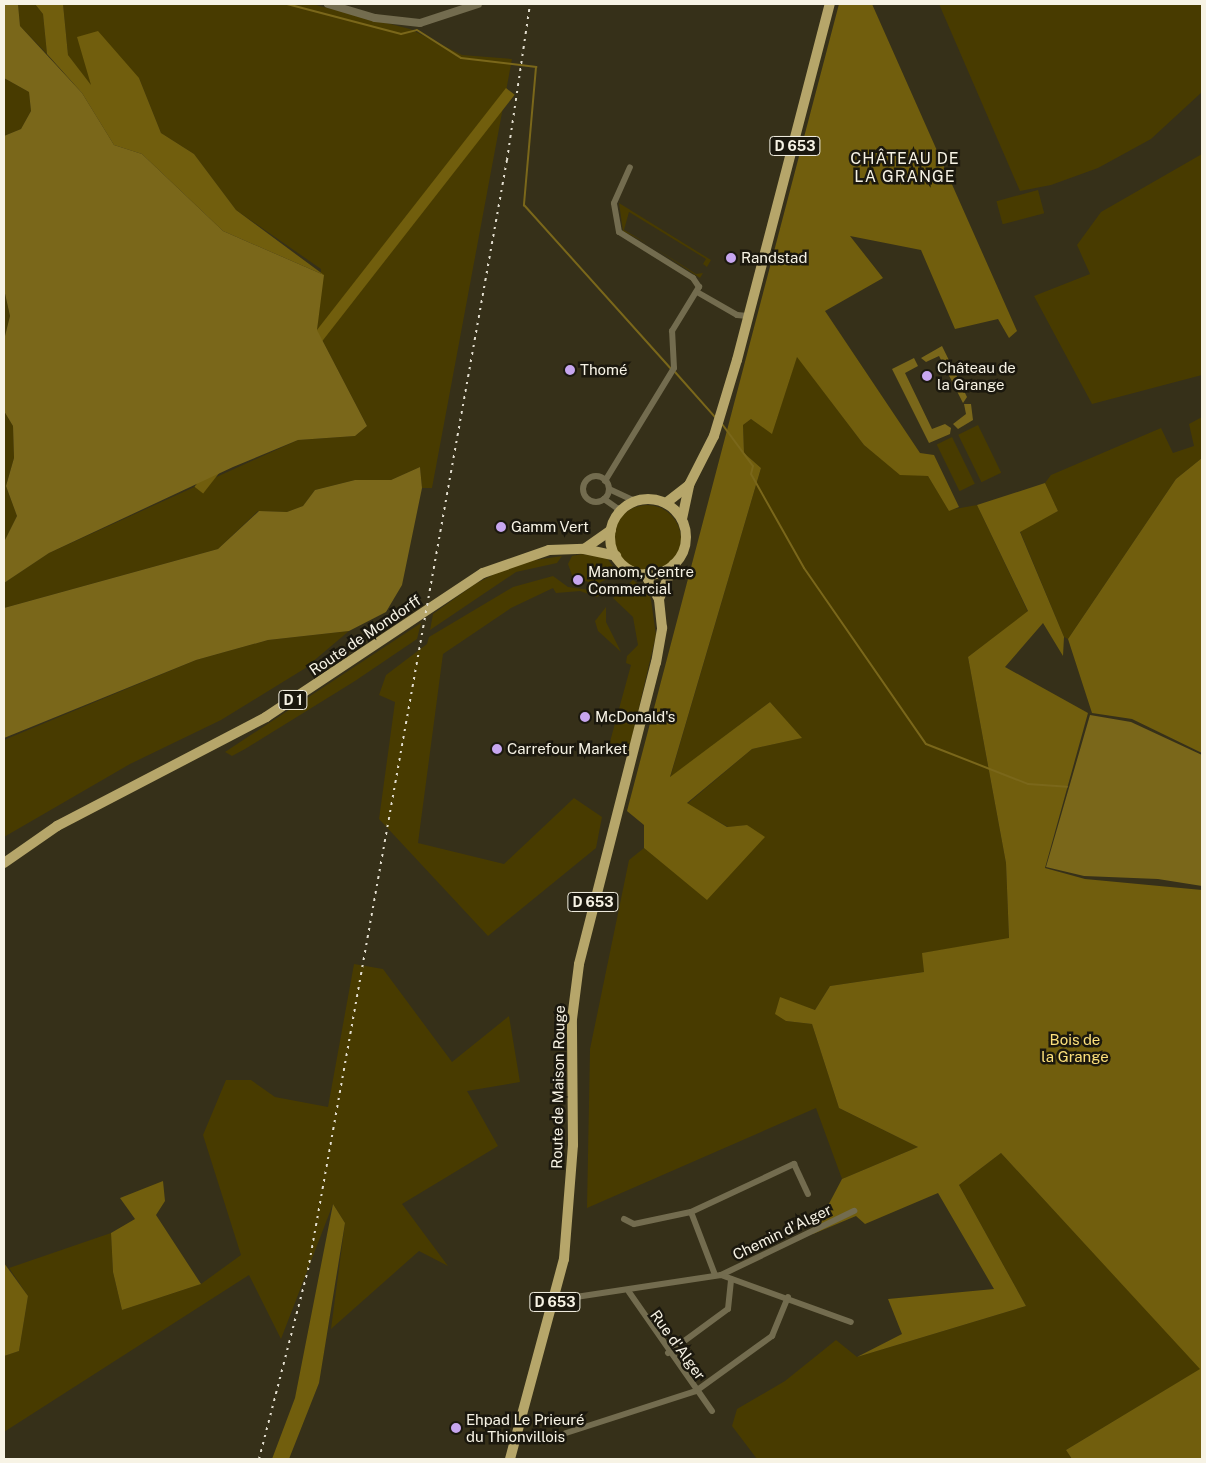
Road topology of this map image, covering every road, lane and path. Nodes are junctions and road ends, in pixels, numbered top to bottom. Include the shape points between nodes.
1 (328, 4) edge
2 (478, 4) edge
3 (830, 7) edge
4 (630, 167) dead end
5 (697, 289) junction
6 (748, 316) junction
7 (606, 480) junction
8 (689, 485) junction
9 (609, 489) junction
10 (604, 499) junction
11 (635, 501) junction
12 (666, 504) junction
13 (617, 516) junction
14 (682, 518) junction
15 (611, 530) junction
16 (584, 549) junction
17 (616, 556) junction
18 (674, 564) junction
19 (645, 574) junction
20 (660, 599) junction
21 (8, 859) edge
22 (808, 1194) dead end
23 (854, 1211) dead end
24 (691, 1212) junction
25 (624, 1219) dead end
26 (718, 1275) junction
27 (731, 1279) junction
28 (629, 1292) junction
29 (788, 1296) junction
30 (556, 1300) junction
31 (851, 1322) dead end
32 (668, 1353) junction
33 (696, 1391) junction
34 (712, 1411) dead end
35 (566, 1433) dead end
36 (510, 1459) edge

1 - 2 street via 375,18 420,23
3 - 6 main road, D 653
4 - 5 street via 614,203 618,232 693,278
5 - 6 street via 736,315
5 - 7 street via 672,331 674,368
6 - 8 main road, D 653 via 714,436
7 - 9 street
7 - 10 street via 593,477 584,487 590,500
8 - 12 main road
8 - 14 main road
9 - 10 street
9 - 11 street
10 - 13 street via 617,508
11 - 12 main road
11 - 13 main road
12 - 14 main road
13 - 15 main road
14 - 18 main road via 686,543
15 - 16 main road, D 1
15 - 17 main road
16 - 17 main road, D 1
16 - 21 main road, Route de Mondorff / D 1 via 519,557 483,573 266,717 130,786
17 - 19 main road via 628,568
18 - 19 main road
18 - 20 main road
19 - 20 main road
20 - 30 main road, Route de Maison Rouge / D 653 via 662,628 656,663 579,964 572,1019 570,1193
22 - 24 street via 794,1164
23 - 26 street, Chemin d'Alger
24 - 25 street via 634,1224
24 - 26 street
26 - 27 street
26 - 28 street, Rue d'Alger
27 - 29 street
27 - 32 street via 728,1309
28 - 30 street, Rue d'Alger
28 - 32 street, Rue d'Alger
29 - 31 street
29 - 33 street via 772,1336
30 - 36 main road, Route de Maison Rouge / D 653
32 - 33 street, Rue d'Alger
33 - 34 street, Rue d'Alger
33 - 35 street

